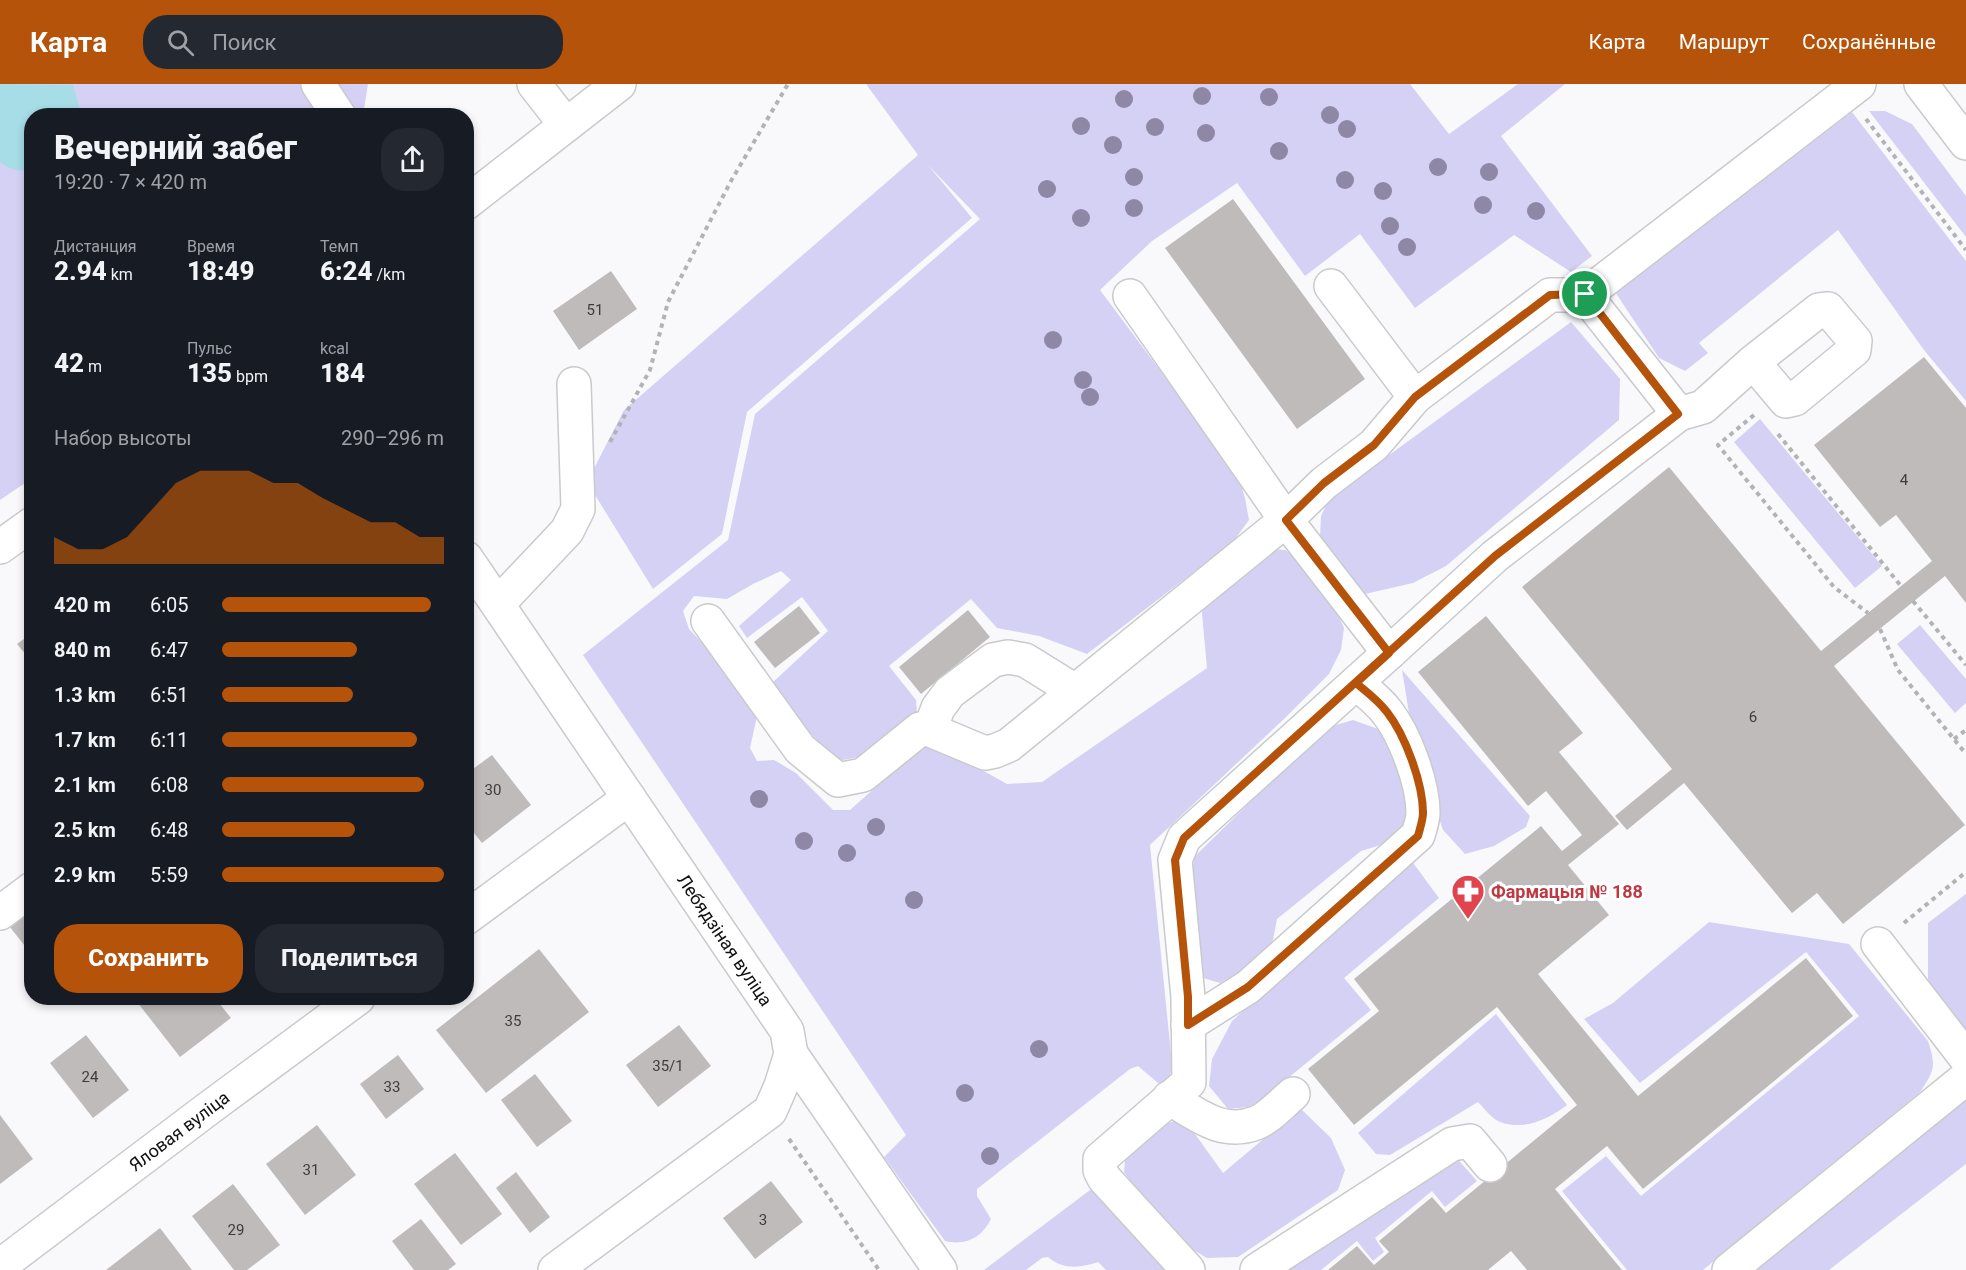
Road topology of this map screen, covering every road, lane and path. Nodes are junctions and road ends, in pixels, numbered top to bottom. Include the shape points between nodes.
1 (318, 84) edge
2 (534, 84) edge
3 (619, 84) edge
4 (788, 84) edge
5 (1921, 84) edge
6 (1853, 89) edge
7 (334, 108) edge
8 (566, 125) junction
9 (1966, 142) edge
10 (474, 197) edge
11 (1966, 250) edge
12 (1331, 286) dead end
13 (1585, 294) junction
14 (1130, 296) dead end
15 (1744, 371) joint
16 (574, 384) dead end
17 (1415, 397) junction
18 (1678, 414) junction
19 (1774, 429) dead end
20 (577, 484) junction
21 (1286, 520) junction
22 (24, 530) edge
23 (0, 547) edge
24 (474, 571) edge
25 (1901, 586) dead end
26 (1913, 601) dead end
27 (498, 604) junction
28 (1868, 613) dead end
29 (708, 621) dead end
30 (1880, 629) dead end
31 (1389, 653) junction
32 (1966, 665) edge
33 (1356, 683) junction
34 (1075, 691) junction
35 (930, 730) junction
36 (1966, 730) edge
37 (1954, 739) junction
38 (1966, 753) edge
39 (628, 798) junction
40 (1966, 872) edge
41 (24, 896) edge
42 (474, 912) edge
43 (0, 913) edge
44 (1878, 944) joint
45 (349, 1005) edge
46 (1188, 1025) junction
47 (791, 1054) junction
48 (1966, 1058) edge
49 (1966, 1078) edge
50 (1293, 1094) dead end
51 (1169, 1098) junction
52 (770, 1111) junction
53 (1490, 1165) dead end
54 (0, 1266) edge
55 (555, 1270) edge
56 (879, 1270) edge
57 (940, 1270) edge
58 (1188, 1270) edge
59 (1257, 1270) edge
60 (1729, 1270) edge

1 - 7 street
2 - 8 street
3 - 8 street
4 - 20 path via 731,181 668,302 650,370 595,469
5 - 9 street
6 - 11 path
6 - 13 street
8 - 10 street
12 - 17 street
13 - 17 street via 1550,295
13 - 18 street
14 - 21 street
15 - 18 street via 1702,407
15 - 28 path via 1759,411 1718,445 1834,587
16 - 20 street
17 - 21 street via 1374,445 1324,483
18 - 31 street via 1495,556
19 - 25 path
20 - 27 street via 578,508 567,531
21 - 31 street
21 - 34 street
22 - 23 street
24 - 27 street, Лебядзіная вуліца
26 - 32 path
27 - 39 street, Лебядзіная вуліца
29 - 35 street via 800,748 837,780 863,775 920,729
30 - 37 path via 1898,670
31 - 33 street
33 - 46 street via 1184,838 1175,860
33 - 46 street via 1388,713 1406,746 1424,814 1418,836 1248,987
34 - 35 street via 1009,745 995,751 985,753
34 - 35 street via 1025,660 993,660 950,692 938,708
36 - 37 path
37 - 38 path
39 - 42 street
39 - 47 street, Лебядзіная вуліца via 787,1031
40 - 44 path
41 - 43 street
44 - 48 street
45 - 54 street, Яловая вуліца
46 - 51 street via 1189,1082
47 - 52 street
47 - 57 street
49 - 60 street
50 - 51 street via 1258,1123 1231,1129
51 - 58 street via 1100,1159 1100,1170
52 - 55 street
52 - 56 path
53 - 59 street via 1470,1142 1452,1144

